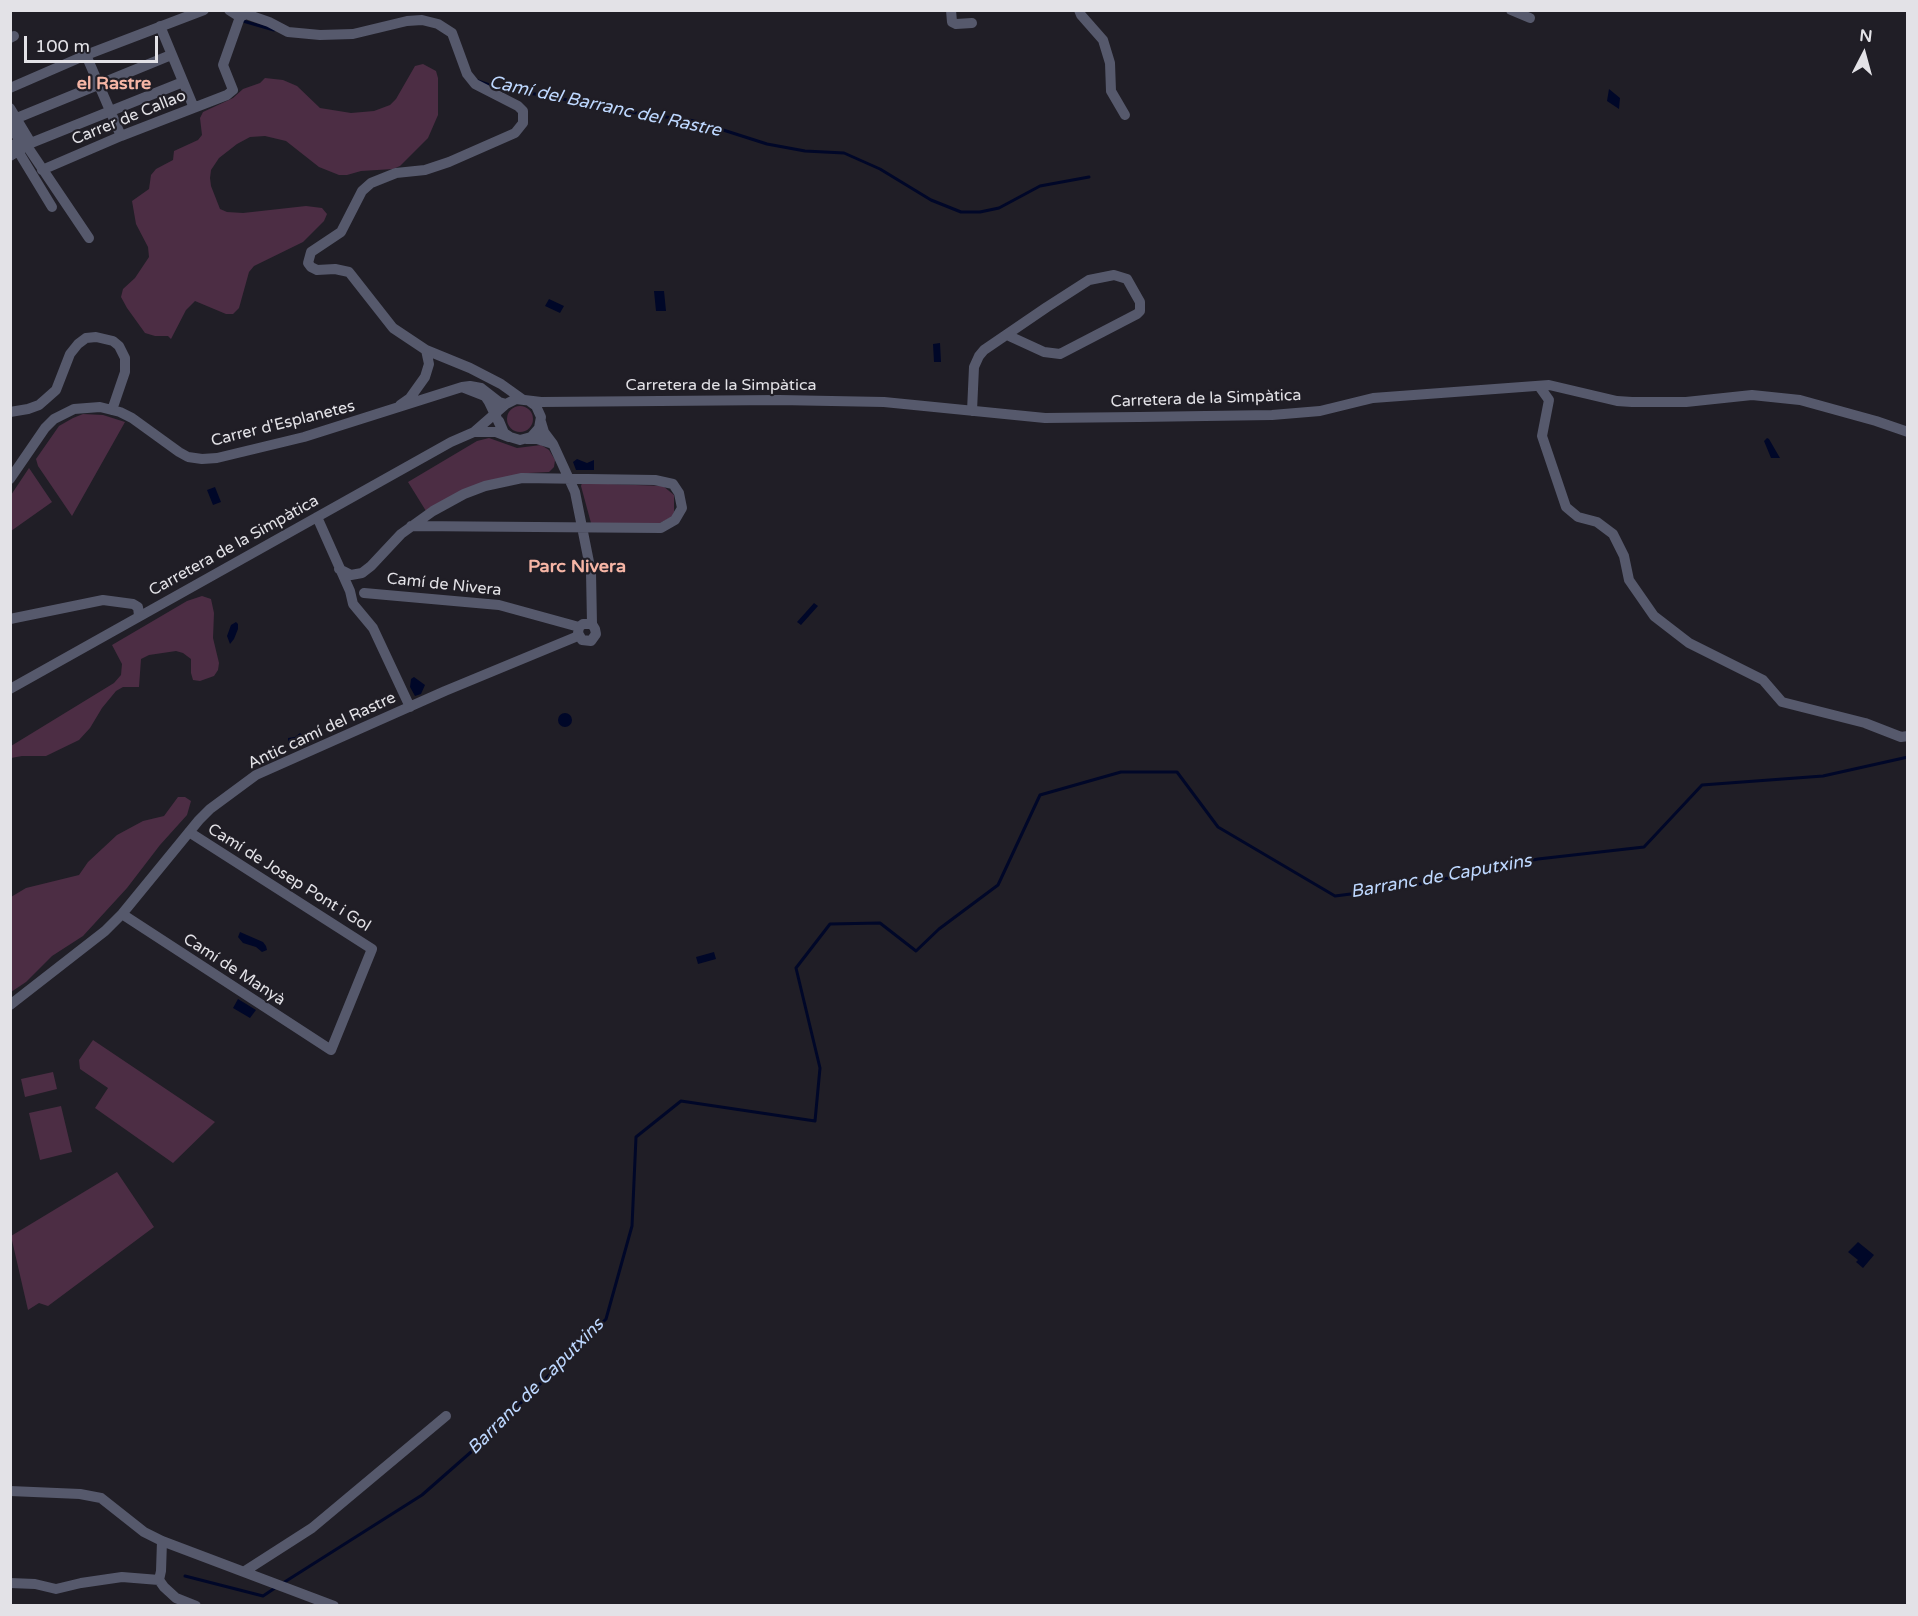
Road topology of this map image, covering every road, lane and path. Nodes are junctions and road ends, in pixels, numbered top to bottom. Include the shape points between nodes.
1 (204, 10) edge
2 (229, 10) edge
3 (951, 10) edge
4 (1079, 10) edge
5 (1511, 10) edge
6 (240, 17) junction
7 (1530, 18) dead end
8 (972, 23) dead end
9 (160, 26) junction
10 (86, 55) junction
11 (171, 55) junction
12 (183, 82) junction
13 (98, 85) junction
14 (10, 88) edge
15 (10, 108) edge
16 (194, 108) junction
17 (110, 111) junction
18 (1125, 116) dead end
19 (14, 122) edge
20 (121, 136) junction
21 (19, 148) edge
22 (42, 170) junction
23 (52, 207) dead end
24 (89, 238) dead end
25 (1007, 335) junction
26 (426, 350) junction
27 (501, 384) junction
28 (1539, 386) junction
29 (525, 399) junction
30 (568, 402) junction
31 (503, 407) junction
32 (112, 410) junction
33 (391, 411) junction
34 (972, 411) junction
35 (10, 412) edge
36 (541, 420) junction
37 (474, 432) junction
38 (1908, 432) edge
39 (510, 437) junction
40 (525, 439) junction
41 (553, 444) junction
42 (569, 477) junction
43 (10, 479) edge
44 (317, 517) junction
45 (411, 526) junction
46 (583, 528) junction
47 (360, 586) junction
48 (139, 616) junction
49 (10, 619) edge
50 (592, 624) junction
51 (579, 632) junction
52 (10, 690) edge
53 (410, 707) junction
54 (1908, 736) edge
55 (189, 832) junction
56 (122, 914) junction
57 (10, 1005) edge
58 (331, 1050) joint
59 (446, 1416) dead end
60 (10, 1491) edge
61 (162, 1541) junction
62 (245, 1571) junction
63 (159, 1580) junction
64 (10, 1583) edge
65 (196, 1605) edge
66 (334, 1605) edge

1 - 9 street
2 - 6 street
3 - 8 street via 952,22
4 - 18 street via 1103,40 1110,63 1111,92
5 - 7 street
6 - 16 street, Carrer de Callao via 223,65 232,90
6 - 26 street via 246,14 288,32 320,35 353,34 407,21 438,24 452,33 467,74 475,84 523,111 523,123 515,133 449,162 425,170 396,172 371,183 362,191 341,232 308,257 308,263 317,270 349,272 393,328
9 - 10 street
9 - 11 street
10 - 13 street
10 - 14 street
11 - 12 street
11 - 13 street
12 - 16 street
12 - 17 street
13 - 17 street
13 - 19 street
15 - 19 street
16 - 20 street, Carrer de Callao
17 - 20 street
17 - 21 street
19 - 21 street
19 - 21 street
20 - 22 street, Carrer de Callao
21 - 22 street
21 - 23 street
22 - 24 street
25 - 25 street via 1072,290 1104,276 1126,279 1140,302 1137,314 1060,354 1044,352
25 - 34 street via 976,360
26 - 27 street
26 - 33 street via 429,364 425,377 410,398
27 - 29 street
27 - 31 street via 508,397
28 - 34 street, Carretera de la Simpàtica via 1373,398 1320,411 1272,415 1045,418
28 - 38 street, Carretera de la Simpàtica via 1632,402 1686,402 1752,395 1800,400
28 - 54 street via 1549,400 1542,436 1566,507 1613,534 1624,556 1629,580 1654,616 1689,643 1763,681 1782,702
29 - 30 street, Carretera de la Simpàtica
29 - 31 street
29 - 36 street via 536,406
30 - 34 street, Carretera de la Simpàtica via 861,401
30 - 36 street, Carretera de la Simpàtica via 550,409
31 - 33 street, Carrer d'Esplanetes via 481,387 470,386
31 - 37 street, Carretera de la Simpàtica
31 - 39 street, Carrer d'Esplanetes via 501,427
32 - 33 street, Carrer d'Esplanetes via 132,418 188,457 202,459 304,437
32 - 35 street via 125,372 125,358 113,341 96,337 78,344 56,390 39,405
32 - 43 street, Carrer d'Esplanetes via 85,407 54,419
36 - 40 street via 536,433
36 - 41 street
37 - 39 street, Carretera de la Simpàtica via 496,432
37 - 44 street, Carretera de la Simpàtica
39 - 40 street
40 - 41 street
41 - 42 street
42 - 45 street via 522,478 485,486 448,502
42 - 46 street
42 - 46 street via 655,480 673,484 680,493 682,508 675,520 661,528
44 - 47 street via 339,569
44 - 48 street, Carretera de la Simpàtica
45 - 46 street
45 - 47 street via 371,566
46 - 50 street via 591,572
47 - 51 street, Camí de Nivera via 499,605
47 - 53 street via 353,604 373,628
48 - 49 street via 138,607 133,604 103,600
48 - 52 street, Carretera de la Simpàtica
50 - 51 street via 583,624
50 - 51 street via 596,632 593,639 585,641
51 - 53 street, Antic camí del Rastre
53 - 55 street, Antic camí del Rastre via 256,775 210,809
55 - 56 street, Antic camí del Rastre
55 - 58 street, Camí de Josep Pont i Gol via 372,950
56 - 57 street, Antic camí del Rastre
56 - 58 street, Camí de Manyà
59 - 62 street via 312,1528
60 - 61 street via 101,1498 144,1532
61 - 62 street
61 - 63 street
62 - 66 street
63 - 64 street via 122,1578 56,1589
63 - 65 street via 176,1598

